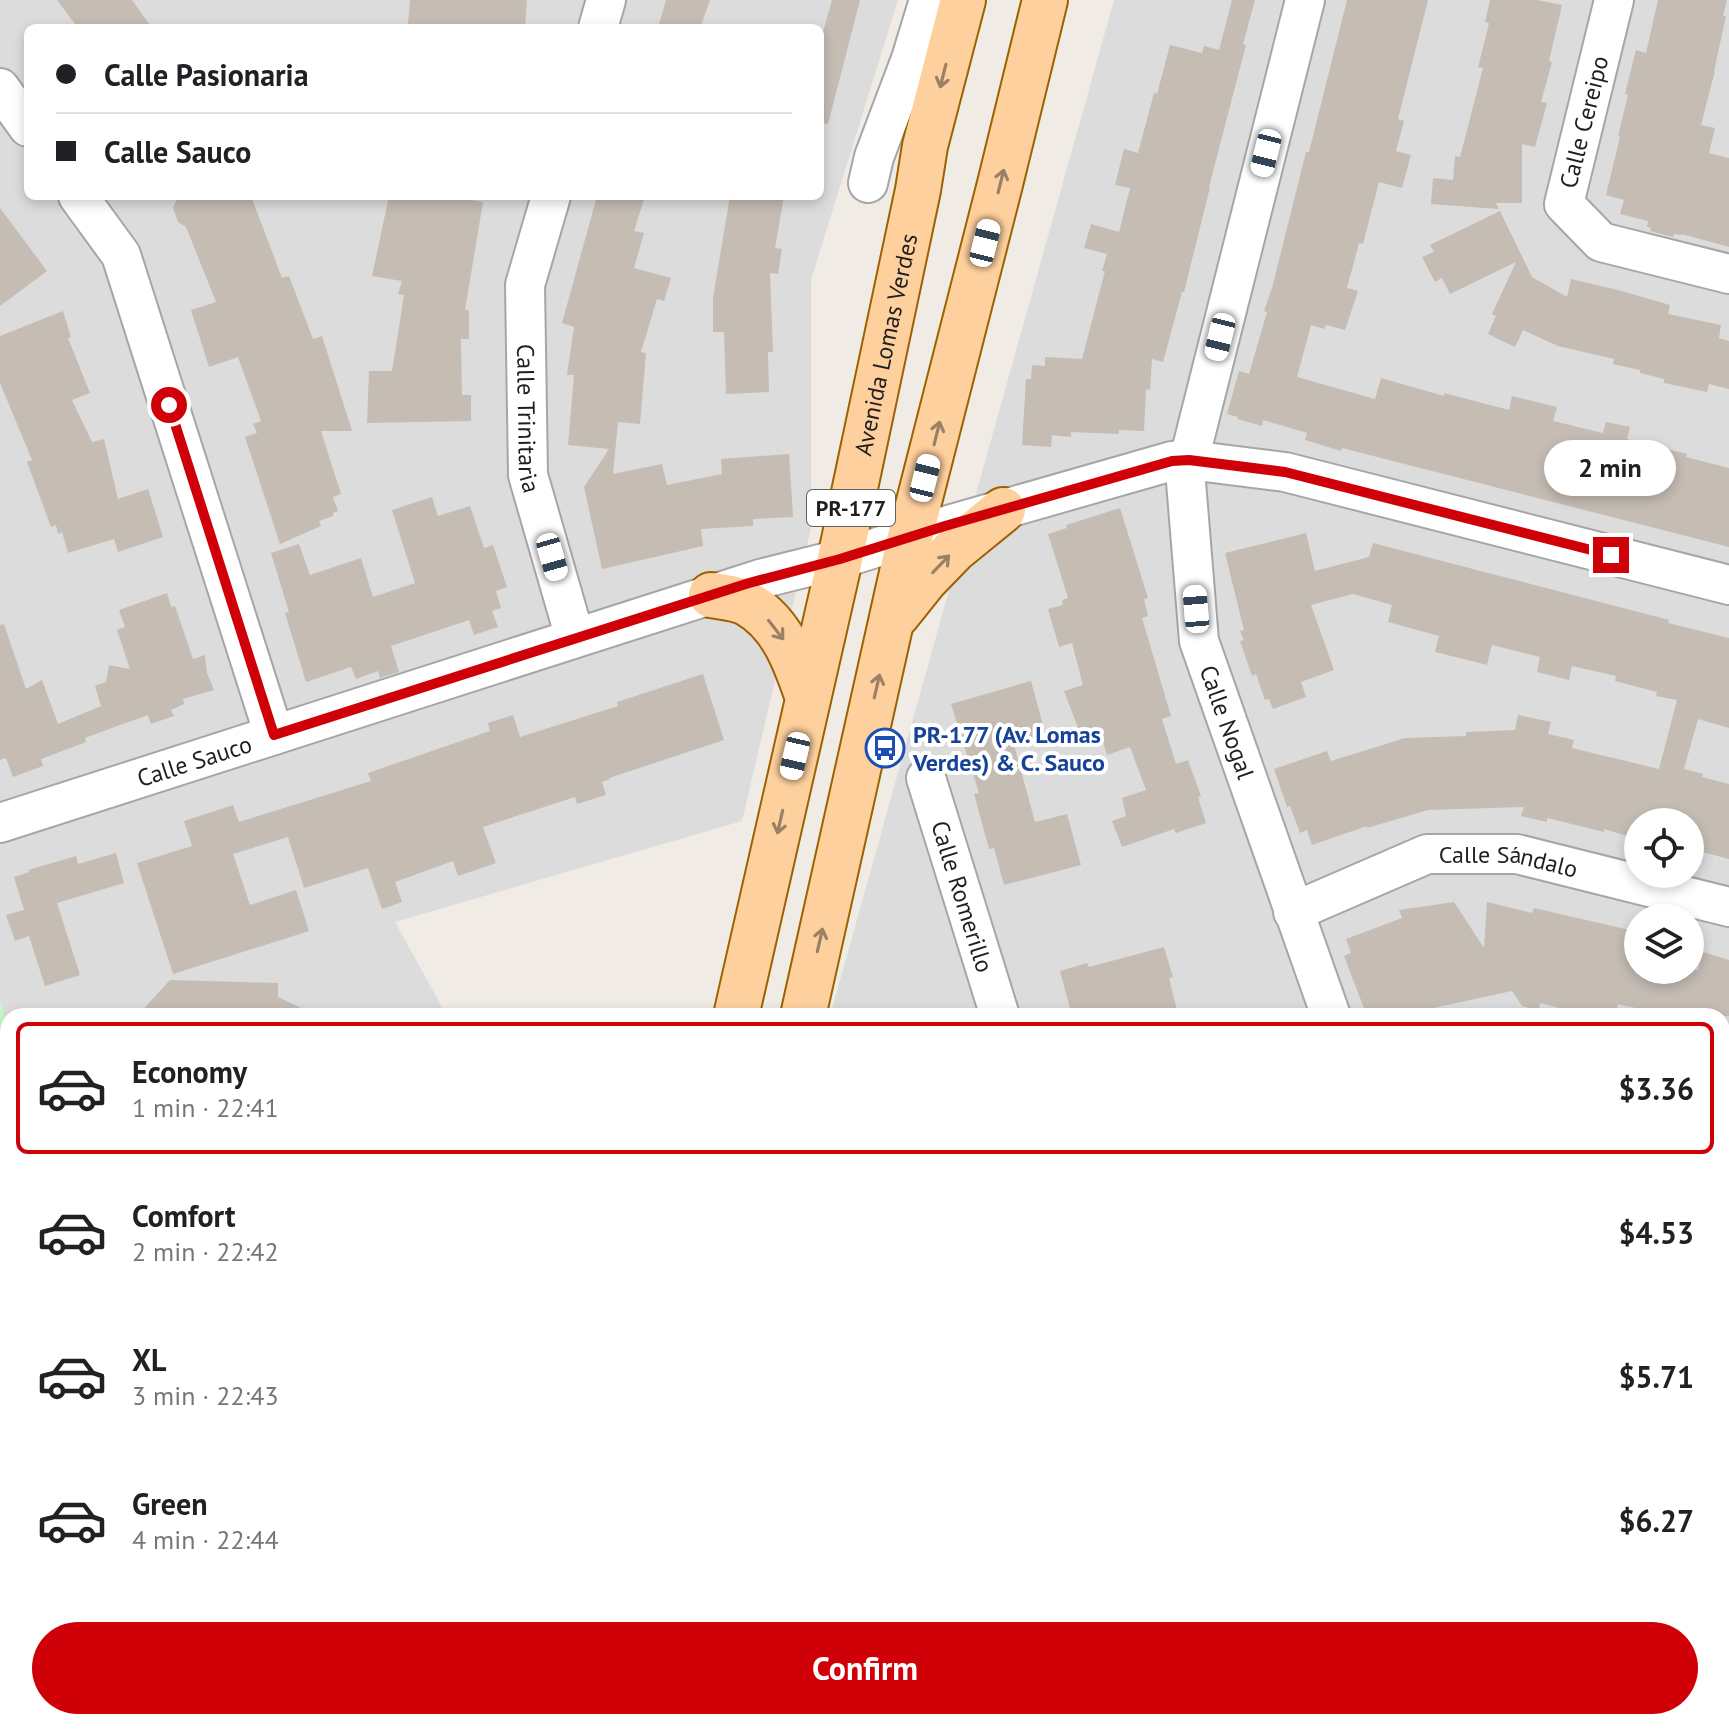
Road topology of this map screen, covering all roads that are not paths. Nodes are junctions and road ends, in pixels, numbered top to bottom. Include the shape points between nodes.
1 (606, 0) edge
2 (929, 0) edge
3 (963, 0) edge
4 (1045, 0) edge
5 (1305, 0) edge
6 (1614, 0) edge
7 (599, 24) edge
8 (0, 88) edge
9 (24, 121) edge
10 (868, 183) dead end
11 (81, 200) edge
12 (550, 200) edge
13 (1729, 274) edge
14 (1189, 460) junction
15 (1003, 510) junction
16 (910, 537) junction
17 (840, 559) junction
18 (1729, 585) edge
19 (711, 595) junction
20 (891, 623) junction
21 (575, 638) junction
22 (808, 698) junction
23 (274, 735) junction
24 (926, 778) dead end
25 (0, 823) edge
26 (1729, 907) edge
27 (1293, 912) junction
28 (738, 1008) edge
29 (805, 1008) edge
30 (998, 1008) edge
31 (1328, 1008) edge

1 - 7 street
2 - 10 street
3 -> 17 main road, Avenida Lomas Verdes / PR-177 via 925,146
16 -> 4 main road, PR-177
5 - 14 street, Calle Nogal
6 - 13 street, Calle Cereipo via 1564,204 1601,242
8 - 9 street
11 - 23 street via 121,255
12 - 21 street, Calle Trinitaria via 525,285 528,475
14 - 15 street, Calle Sauco
14 - 18 street, Calle Sauco via 1285,472
14 - 27 street, Calle Nogal via 1186,482 1199,641
15 - 16 street, Calle Sauco
20 -> 15 main road via 944,560
16 - 17 street, Calle Sauco
16 - 20 main road, PR-177
17 - 19 street, Calle Sauco
17 - 22 main road, Avenida Lomas Verdes / PR-177
19 - 21 street, Calle Sauco
19 -> 22 main road via 747,603 772,623 793,654
29 -> 20 main road, PR-177
21 - 23 street, Calle Sauco
22 -> 28 main road, Avenida Lomas Verdes / PR-177
23 - 25 street, Calle Sauco
24 - 30 street, Calle Romerillo
26 - 27 street, Calle Sándalo via 1517,854 1427,854
27 - 31 street, Calle Nogal

